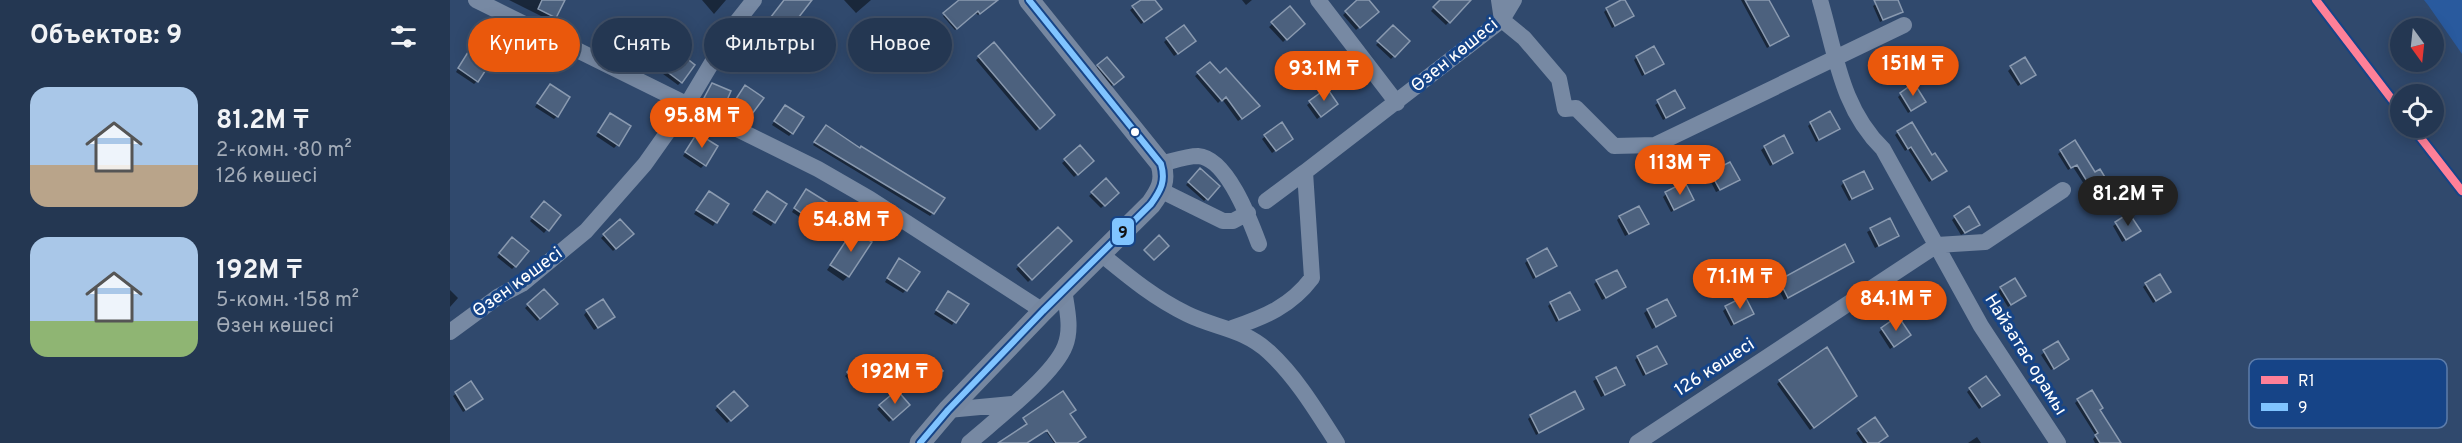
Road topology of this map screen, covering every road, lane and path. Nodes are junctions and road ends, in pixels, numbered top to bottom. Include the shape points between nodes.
1 (476, 0) edge
2 (754, 0) edge
3 (1318, 0) edge
4 (1499, 0) edge
5 (1514, 0) edge
6 (1820, 0) edge
7 (1032, 1) edge
8 (1502, 20) junction
9 (1904, 25) dead end
10 (1836, 57) junction
11 (1397, 103) junction
12 (686, 106) junction
13 (1305, 172) junction
14 (1162, 177) junction
15 (2063, 190) dead end
16 (1266, 201) dead end
17 (1248, 213) junction
18 (1259, 244) dead end
19 (1937, 244) junction
20 (1101, 254) junction
21 (1064, 291) junction
22 (1042, 311) junction
23 (1232, 328) junction
24 (450, 332) edge
25 (1012, 404) junction
26 (948, 410) junction
27 (2055, 442) edge
28 (920, 443) edge
29 (969, 443) edge
30 (1337, 443) edge
31 (1637, 443) edge

1 - 12 street
2 - 12 street, Өзен көшесі via 735,24
3 - 11 street
4 - 8 street
5 - 8 street, Өзен көшесі
6 - 10 street, Найзатас орамы
7 - 14 main road
8 - 10 street via 1524,38 1559,79 1565,109 1576,108 1614,146 1655,145
8 - 11 street, Өзен көшесі
9 - 10 street
10 - 19 street, Найзатас орамы via 1855,115 1883,149
11 - 13 street, Өзен көшесі
12 - 22 street via 818,169
12 - 24 street, Өзен көшесі via 645,164 585,231 522,284
13 - 16 street, Өзен көшесі
13 - 23 street via 1312,278 1288,303 1267,316
14 - 17 street via 1223,221 1233,221
14 - 17 street via 1190,157 1208,158 1219,166
14 - 20 main road via 1151,204
15 - 19 street via 1985,242
17 - 18 street
19 - 27 street, Найзатас орамы via 1981,326
19 - 31 street, 126 көшесі
20 - 21 main road
20 - 23 street via 1147,292 1189,315
21 - 22 main road
21 - 25 street via 1069,330 1065,347 1052,366
22 - 26 main road
23 - 30 street via 1268,351 1303,391
25 - 26 street
25 - 29 street
26 - 28 main road

